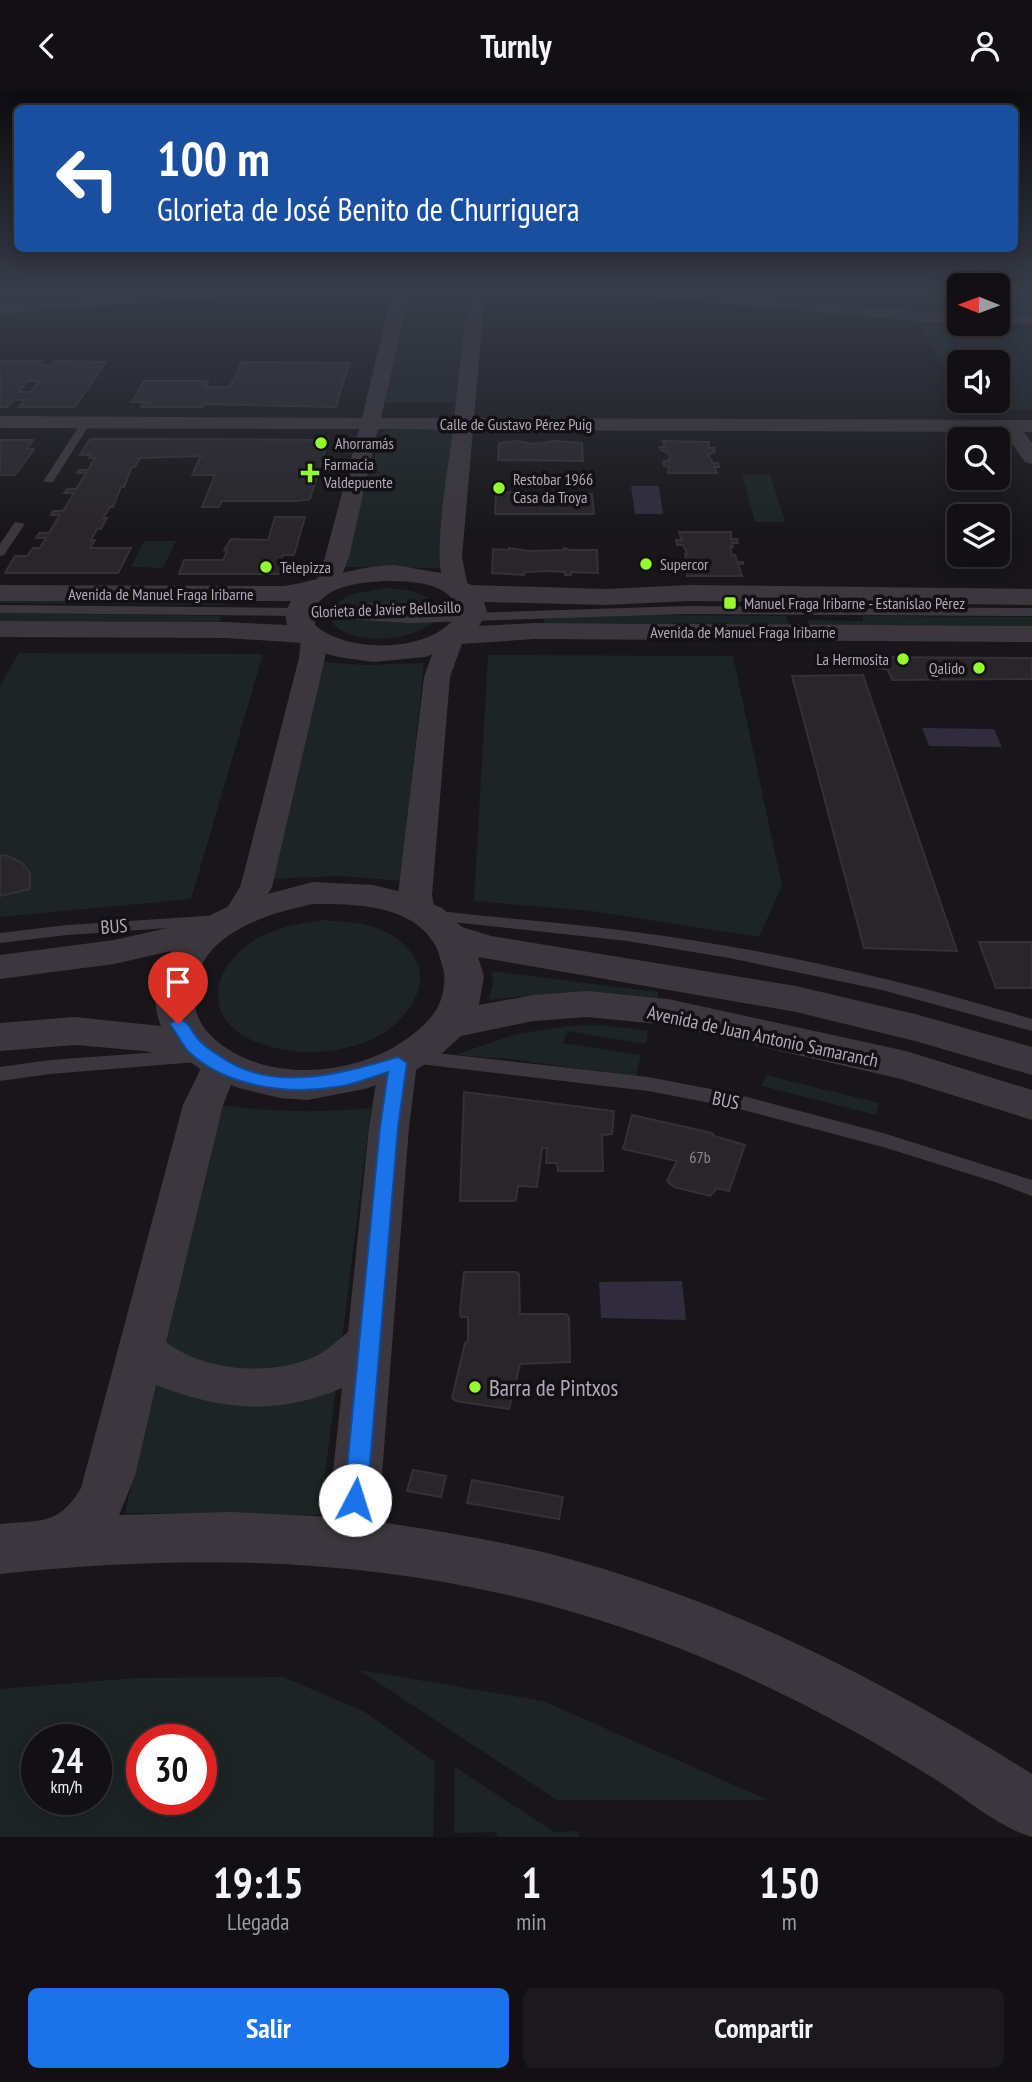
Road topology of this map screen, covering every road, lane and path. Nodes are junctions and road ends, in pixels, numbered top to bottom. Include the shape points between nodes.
1 (383, 369) edge
2 (469, 369) edge
3 (0, 422) edge
4 (86, 422) junction
5 (370, 423) junction
6 (463, 423) junction
7 (1009, 425) junction
8 (1032, 426) edge
9 (1032, 458) edge
10 (49, 480) dead end
11 (19, 524) dead end
12 (0, 553) edge
13 (324, 587) junction
14 (0, 593) edge
15 (1032, 597) edge
16 (0, 609) edge
17 (1032, 612) edge
18 (462, 613) junction
19 (0, 629) edge
20 (307, 629) junction
21 (1032, 634) edge
22 (227, 921) junction
23 (430, 921) junction
24 (0, 938) edge
25 (0, 967) edge
26 (448, 1025) junction
27 (1032, 1025) edge
28 (0, 1037) edge
29 (207, 1056) junction
30 (404, 1060) junction
31 (1032, 1061) edge
32 (0, 1074) edge
33 (1032, 1105) edge
34 (1032, 1188) edge
35 (370, 1339) junction
36 (141, 1349) junction
37 (65, 1541) junction
38 (371, 1545) junction
39 (0, 1549) edge
40 (1027, 1800) edge

1 - 5 street
2 - 6 street
3 - 4 street, Calle de Gustavo Pérez Puig
4 - 5 street, Calle de Gustavo Pérez Puig
4 - 10 lane
5 - 6 street, Calle de Gustavo Pérez Puig
5 - 13 street via 337,557
6 - 7 street, Calle de Gustavo Pérez Puig
6 - 18 street via 450,557
7 - 8 street, Calle de Gustavo Pérez Puig
7 - 9 street
11 - 12 lane
13 - 14 street, Avenida de Manuel Fraga Iribarne via 284,594
13 - 18 street, Glorieta de Javier Bellosillo via 356,576 424,576
13 - 20 street, Glorieta de Javier Bellosillo via 306,599
15 - 18 street, Avenida de Manuel Fraga Iribarne via 690,593 592,597
16 - 20 lane, Avenida de Manuel Fraga Iribarne
17 - 18 lane, Avenida de Manuel Fraga Iribarne
18 - 20 lane, Glorieta de Javier Bellosillo via 408,605
18 - 20 street, Glorieta de Javier Bellosillo via 414,650 378,654 338,648
18 - 21 street, Avenida de Manuel Fraga Iribarne via 536,631
18 - 23 street via 437,677 415,895
19 - 20 street, Avenida de Manuel Fraga Iribarne
20 - 22 street via 312,658 256,887
22 - 23 street via 276,900 326,893 373,895
22 - 24 lane, BUS
22 - 25 street via 114,952
22 - 29 street via 191,950 177,974 173,999 178,1024
23 - 26 street via 463,961 467,979 461,1004
23 - 27 lane via 626,936 749,956 873,982
23 - 31 street, Avenida de Juan Antonio Samaranch via 487,950 760,993
26 - 30 street
26 - 33 street, Avenida de Juan Antonio Samaranch via 587,1004 668,1013 906,1066
28 - 29 street via 84,1029 141,1035
29 - 30 street via 246,1076 306,1085 368,1074
29 - 32 lane
29 - 36 street via 203,1105
30 - 34 lane, BUS via 648,1084 732,1100 883,1140
30 - 35 street via 389,1127
35 - 36 street via 334,1370 269,1387 201,1382 169,1370
35 - 38 street via 355,1500 361,1529
36 - 37 street via 99,1506 87,1524
37 - 38 street via 243,1536
37 - 39 street
38 - 40 street via 528,1573 723,1637 870,1707

